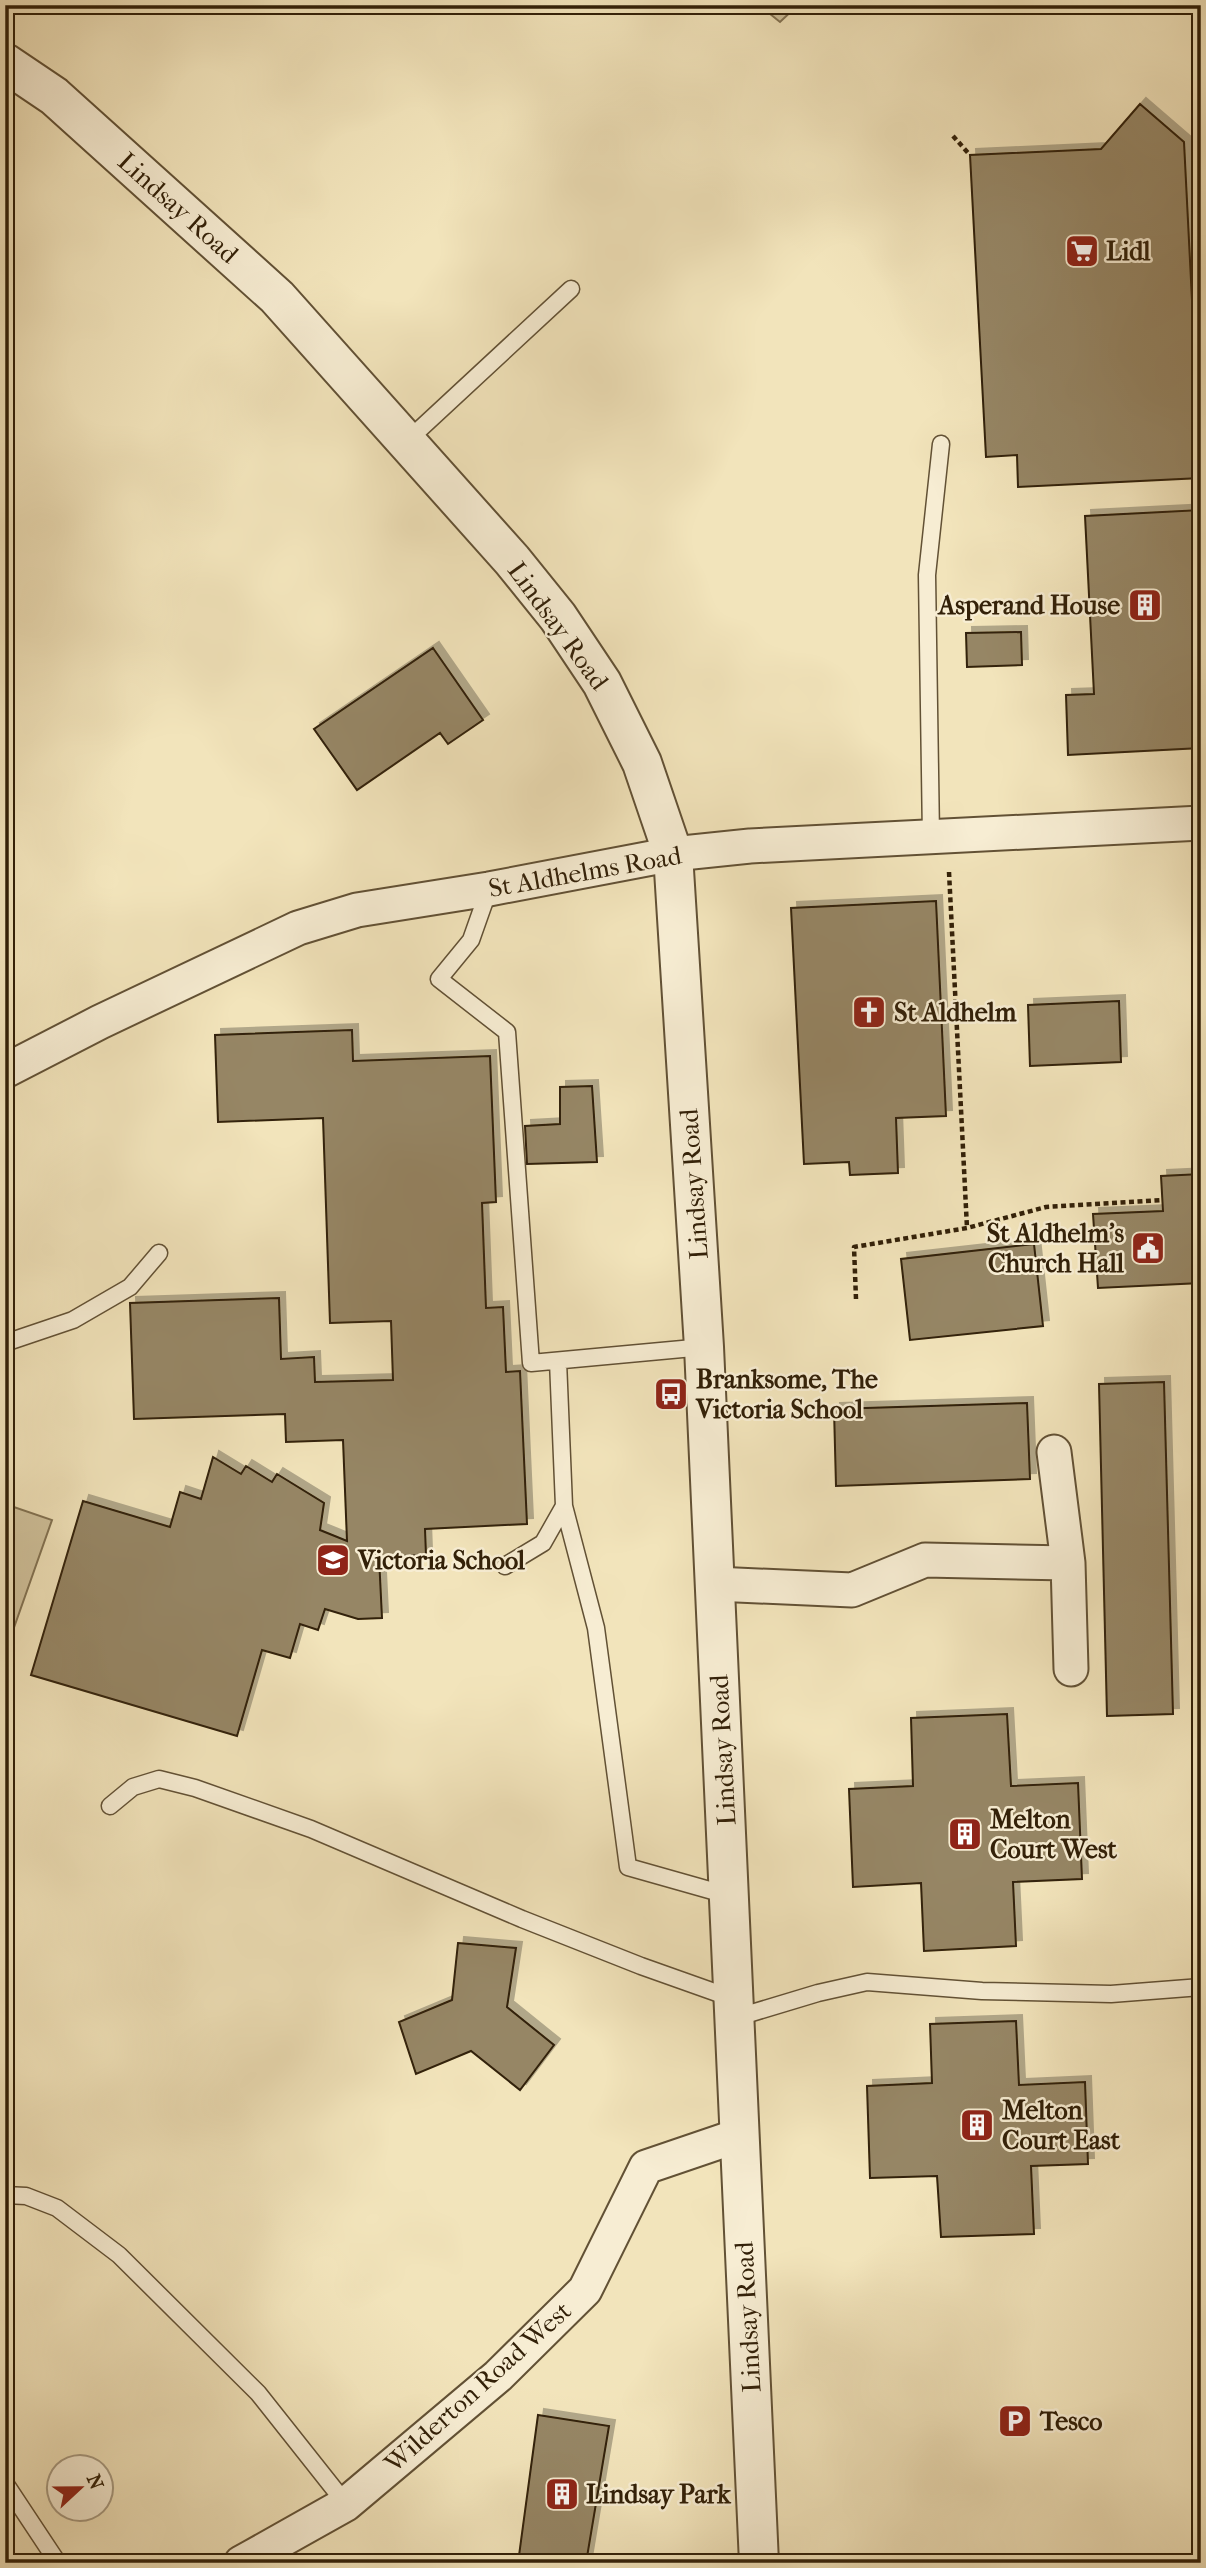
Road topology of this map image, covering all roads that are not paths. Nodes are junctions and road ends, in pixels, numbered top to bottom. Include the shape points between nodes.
1 (5, 64) edge
2 (570, 289) dead end
3 (406, 442) junction
4 (941, 444) dead end
5 (1201, 823) edge
6 (939, 836) junction
7 (673, 854) junction
8 (489, 889) junction
9 (5, 1071) edge
10 (159, 1253) dead end
11 (5, 1343) edge
12 (704, 1347) junction
13 (558, 1361) junction
14 (1054, 1452) dead end
15 (564, 1506) junction
16 (1068, 1563) junction
17 (505, 1566) dead end
18 (715, 1584) junction
19 (1071, 1669) dead end
20 (110, 1806) dead end
21 (729, 1896) junction
22 (1201, 1987) edge
23 (734, 2009) junction
24 (740, 2135) junction
25 (5, 2195) edge
26 (5, 2483) edge
27 (346, 2504) junction
28 (58, 2563) edge
29 (241, 2563) edge
30 (759, 2563) edge

1 - 3 street, Lindsay Road via 54,96 277,297
2 - 3 lane
3 - 7 street, Lindsay Road via 512,560 603,683 642,763
4 - 6 lane via 926,575
5 - 6 street, St Aldhelms Road
6 - 7 street, St Aldhelms Road
7 - 8 street, St Aldhelms Road
7 - 12 street, Lindsay Road
8 - 9 street, St Aldhelms Road via 357,910 298,929
8 - 13 lane via 471,940 439,979 507,1032 531,1363
10 - 11 lane via 130,1287 73,1320
12 - 13 lane
12 - 18 street, Lindsay Road
13 - 15 lane
14 - 16 street
15 - 17 lane via 543,1543
15 - 21 lane via 596,1628 628,1867
16 - 18 street via 925,1560 852,1590
16 - 19 street
18 - 21 street, Lindsay Road
20 - 23 lane via 133,1787 159,1779 195,1788 312,1829
21 - 23 street, Lindsay Road
22 - 23 lane via 1098,1994 867,1982
23 - 24 street, Lindsay Road
24 - 27 street, Wilderton Road West via 646,2167 585,2290 498,2376
24 - 30 street, Lindsay Road
25 - 27 lane via 26,2196 57,2208 119,2255 258,2393
26 - 28 lane
27 - 29 street, Wilderton Road West

